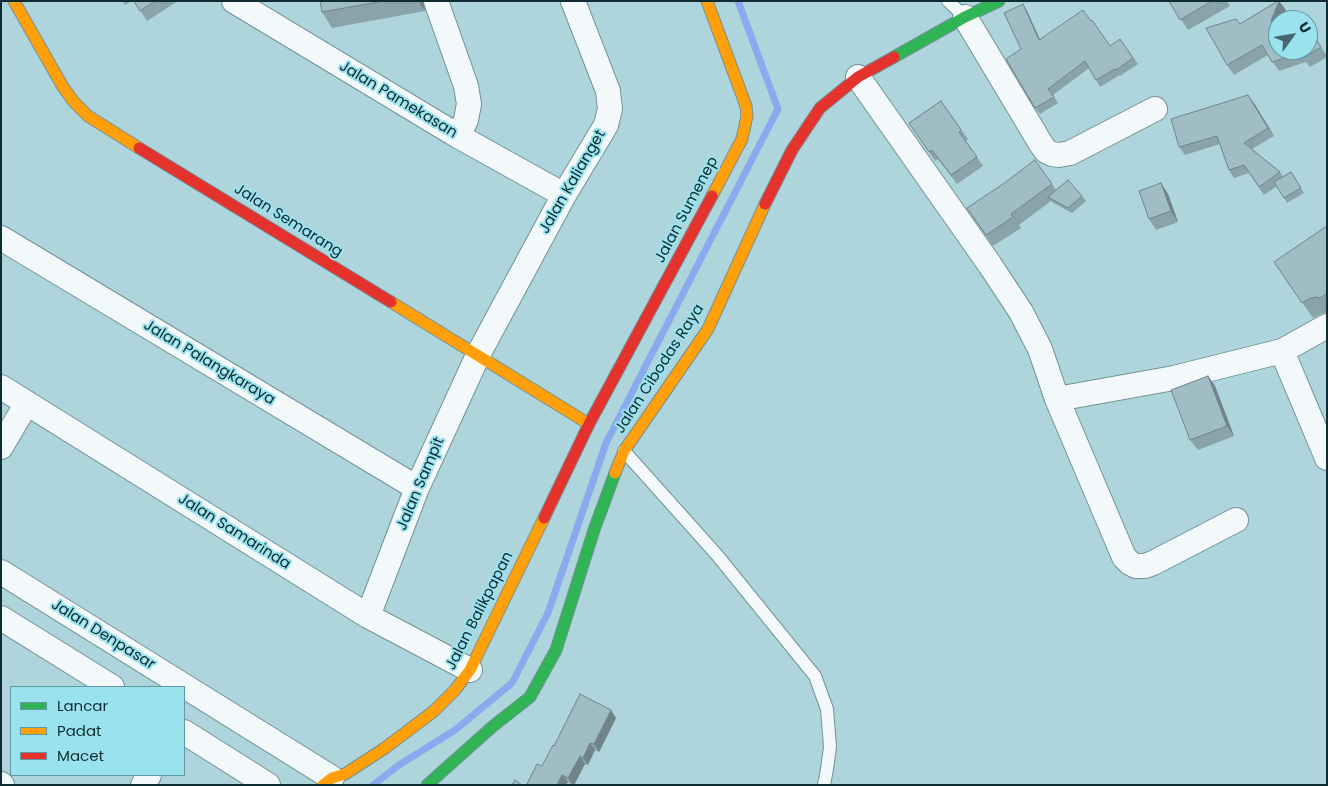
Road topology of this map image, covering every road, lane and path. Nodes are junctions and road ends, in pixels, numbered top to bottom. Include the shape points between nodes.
1 (14, 1) edge
2 (234, 1) edge
3 (436, 1) edge
4 (573, 1) edge
5 (708, 1) edge
6 (948, 1) edge
7 (999, 1) edge
8 (965, 17) junction
9 (858, 77) junction
10 (1155, 109) dead end
11 (458, 136) junction
12 (564, 195) junction
13 (1, 238) edge
14 (1327, 326) edge
15 (1282, 351) junction
16 (478, 355) junction
17 (1, 387) edge
18 (1057, 399) junction
19 (27, 403) junction
20 (589, 424) junction
21 (1, 446) edge
22 (624, 451) junction
23 (1327, 458) edge
24 (417, 488) junction
25 (1236, 520) dead end
26 (1, 572) edge
27 (368, 616) junction
28 (1, 618) edge
29 (470, 670) junction
30 (110, 686) edge
31 (179, 686) edge
32 (185, 690) edge
33 (185, 733) edge
34 (328, 782) edge
35 (268, 785) edge
36 (427, 785) edge
37 (824, 785) edge

1 - 16 street, Jalan Semarang via 63,88 88,116
2 - 11 street, Jalan Pamekasan
3 - 11 street via 466,86 469,104
4 - 12 street, Jalan Kalianget via 608,91 610,109 606,125
5 - 20 street, Jalan Sumenep via 746,106 742,139
6 - 8 lane
7 - 8 street, Jalan Cibodas Raya
8 - 9 street, Jalan Cibodas Raya
8 - 10 street via 1041,144 1052,154 1070,153
9 - 18 street via 1021,312 1040,349
9 - 22 street, Jalan Cibodas Raya via 820,108 792,150 708,329
11 - 12 street, Jalan Pamekasan
12 - 16 street, Jalan Kalianget
13 - 24 street, Jalan Palangkaraya
14 - 15 street
15 - 18 street via 1174,378
15 - 23 street
16 - 20 street, Jalan Semarang
16 - 24 street, Jalan Sampit
17 - 19 street, Jalan Samarinda
18 - 25 street via 1124,557 1130,563 1136,566 1153,563
19 - 21 street
19 - 27 street, Jalan Samarinda
20 - 29 street, Jalan Balikpapan
22 - 36 street, Jalan Cibodas Raya via 594,530 556,650 530,696
22 - 37 lane via 717,555 815,676 827,709 830,747
24 - 27 street, Jalan Sampit
26 - 31 street, Jalan Denpasar
27 - 29 street, Jalan Samarinda
28 - 30 street
29 - 34 street, Jalan Balikpapan via 434,711 346,774
32 - 34 street, Jalan Denpasar
33 - 35 street

